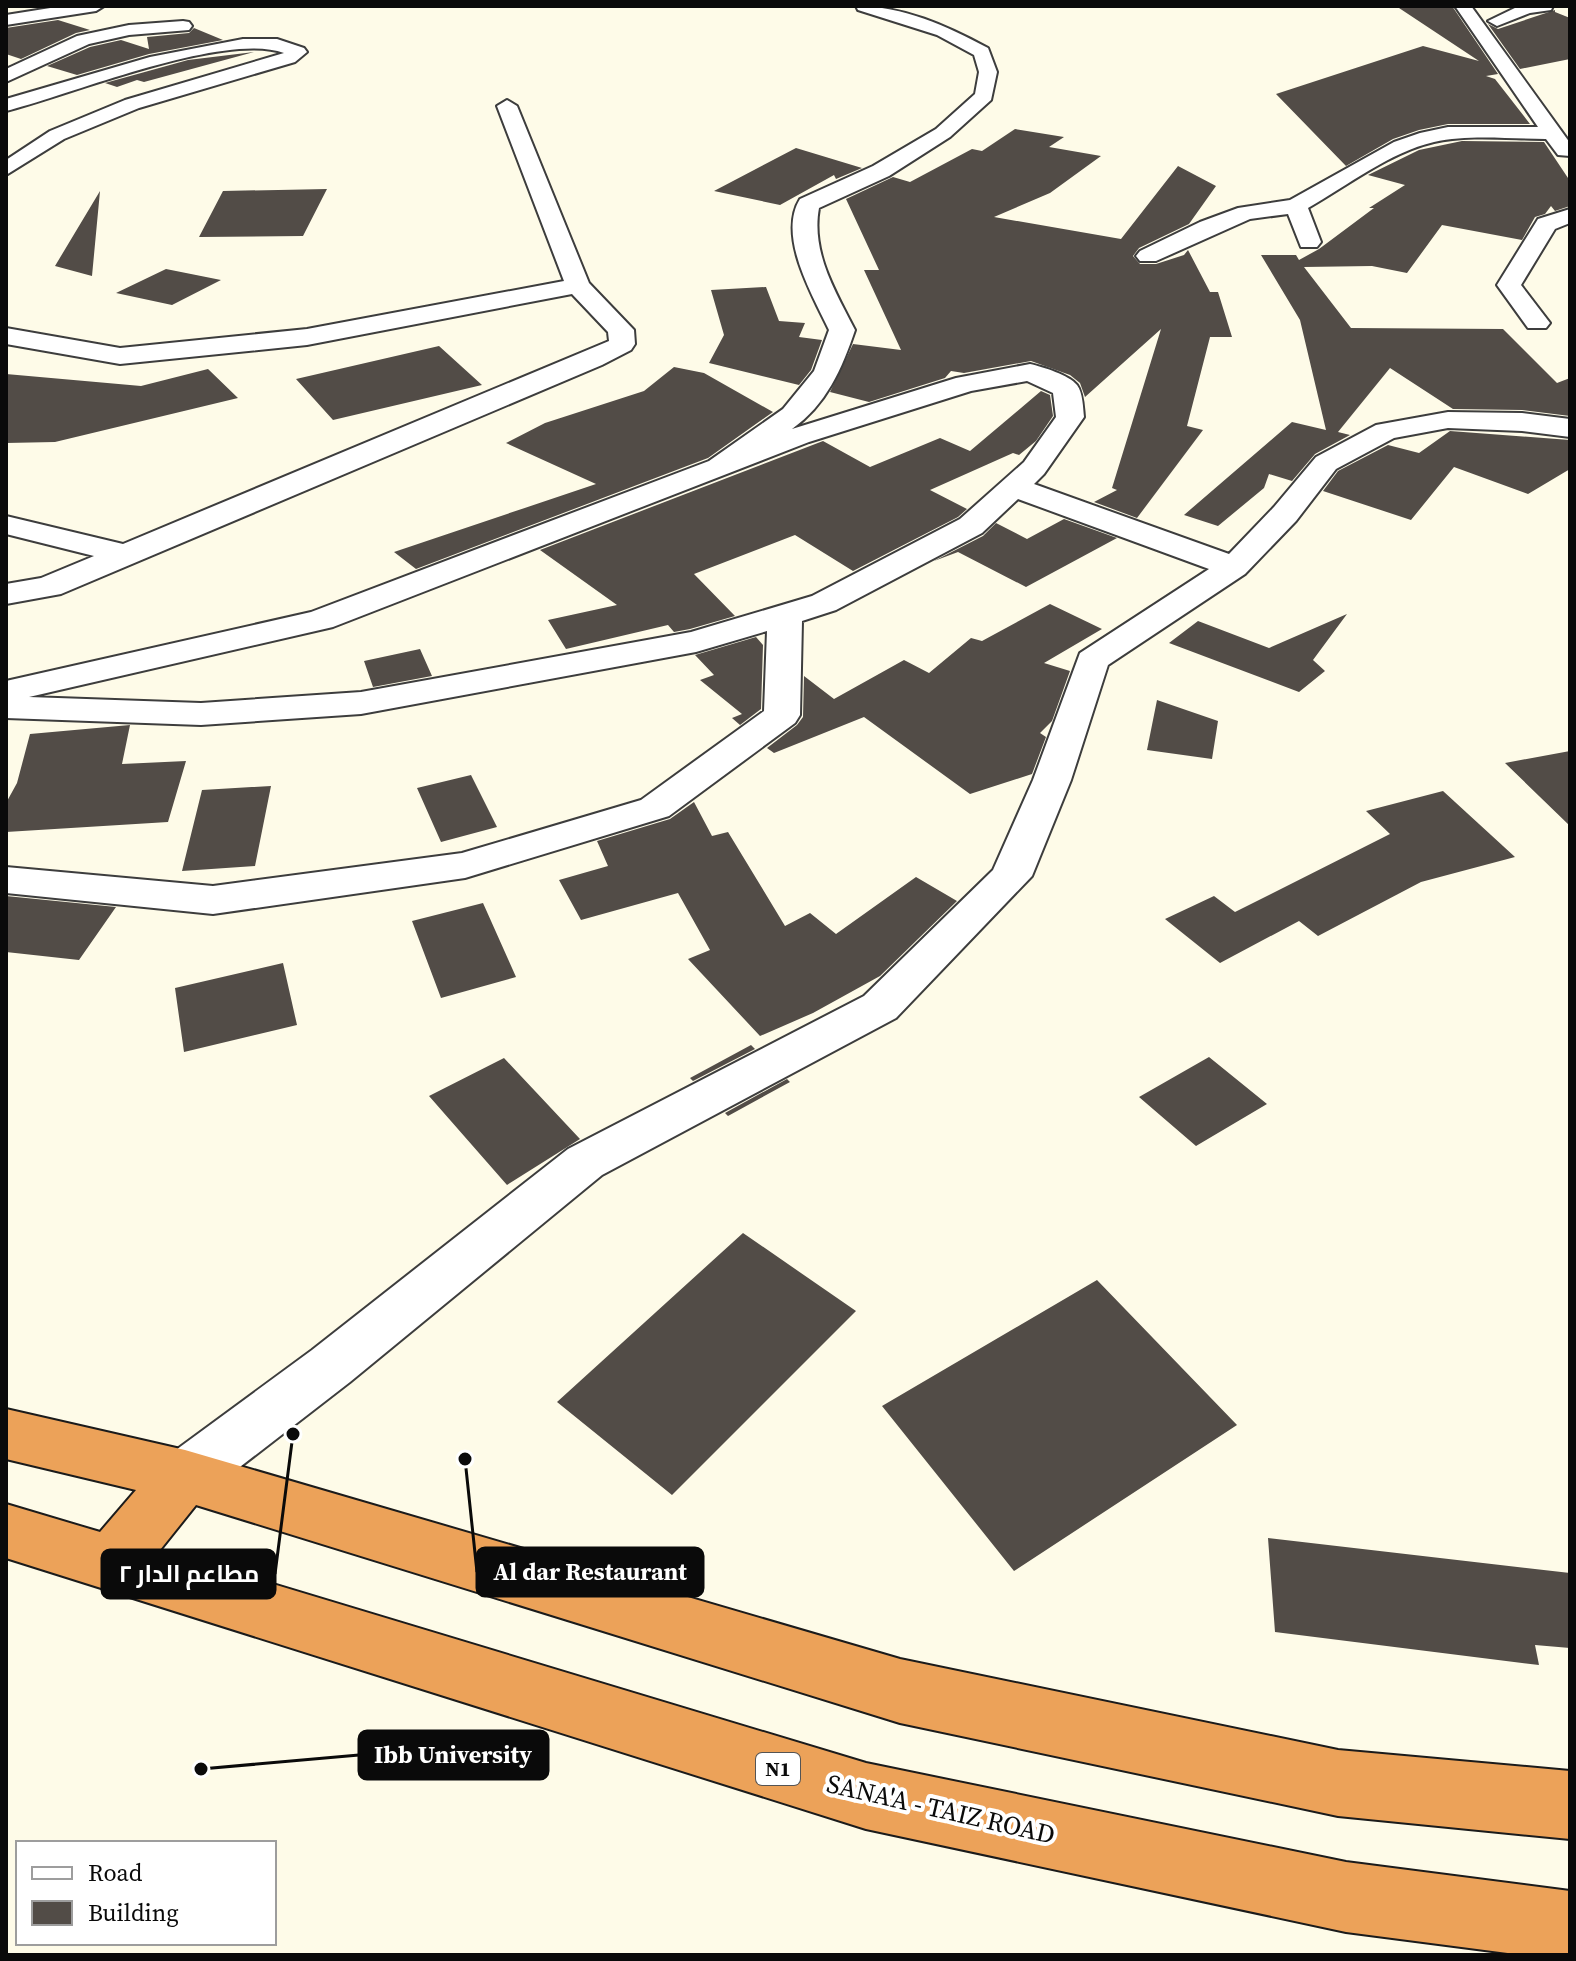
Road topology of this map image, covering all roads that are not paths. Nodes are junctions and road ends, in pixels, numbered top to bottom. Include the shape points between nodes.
1 (96, 6) edge
2 (864, 6) edge
3 (1463, 6) edge
4 (1545, 6) edge
5 (1496, 13) edge
6 (6, 20) edge
7 (183, 26) dead end
8 (1526, 63) dead end
9 (6, 76) edge
10 (6, 105) edge
11 (507, 106) dead end
12 (1551, 133) junction
13 (1570, 157) edge
14 (6, 169) edge
15 (1296, 206) junction
16 (1570, 216) edge
17 (1309, 242) dead end
18 (1148, 256) dead end
19 (578, 286) junction
20 (1537, 323) dead end
21 (6, 336) edge
22 (1570, 428) edge
23 (719, 467) junction
24 (1015, 487) junction
25 (6, 525) edge
26 (127, 555) junction
27 (1234, 567) junction
28 (6, 594) edge
29 (785, 614) junction
30 (6, 691) edge
31 (6, 707) edge
32 (6, 880) edge
33 (6, 1434) edge
34 (185, 1476) junction
35 (6, 1531) edge
36 (112, 1562) junction
37 (1570, 1805) edge
38 (1570, 1926) edge

1 - 6 street
2 - 23 street via 943,31 982,52 988,72 984,96 919,148 808,204 803,231 815,276 842,330 827,373 793,415
3 - 12 street
4 - 5 street
5 - 8 street via 1500,29
7 - 9 street via 83,40
10 - 14 street via 109,73 225,46 278,44 298,52 132,104 57,135
11 - 19 street
12 - 13 street
12 - 15 street via 1427,137 1401,146
15 - 17 street
15 - 18 street via 1246,213
16 - 20 street via 1546,224 1509,285
19 - 21 street via 307,337 120,356
19 - 26 street via 621,330 622,344
22 - 27 street via 1448,420 1386,431 1326,463
23 - 24 street via 966,384 1030,372 1066,389 1070,417
23 - 30 street via 321,620
24 - 27 street
24 - 29 street via 971,526 824,603
25 - 26 street
26 - 28 street via 49,587
27 - 34 street via 1092,660 1052,780 1011,876 880,1007 585,1162
29 - 31 street via 696,642 361,703 201,714
29 - 32 street via 782,715 655,808 465,865 213,900
33 - 34 highway
34 - 36 highway
34 - 37 highway via 900,1691 1338,1783
35 - 36 highway, SANA'A - TAIZ ROAD / N1
36 - 38 highway, SANA'A - TAIZ ROAD / N1 via 866,1796 1346,1897

